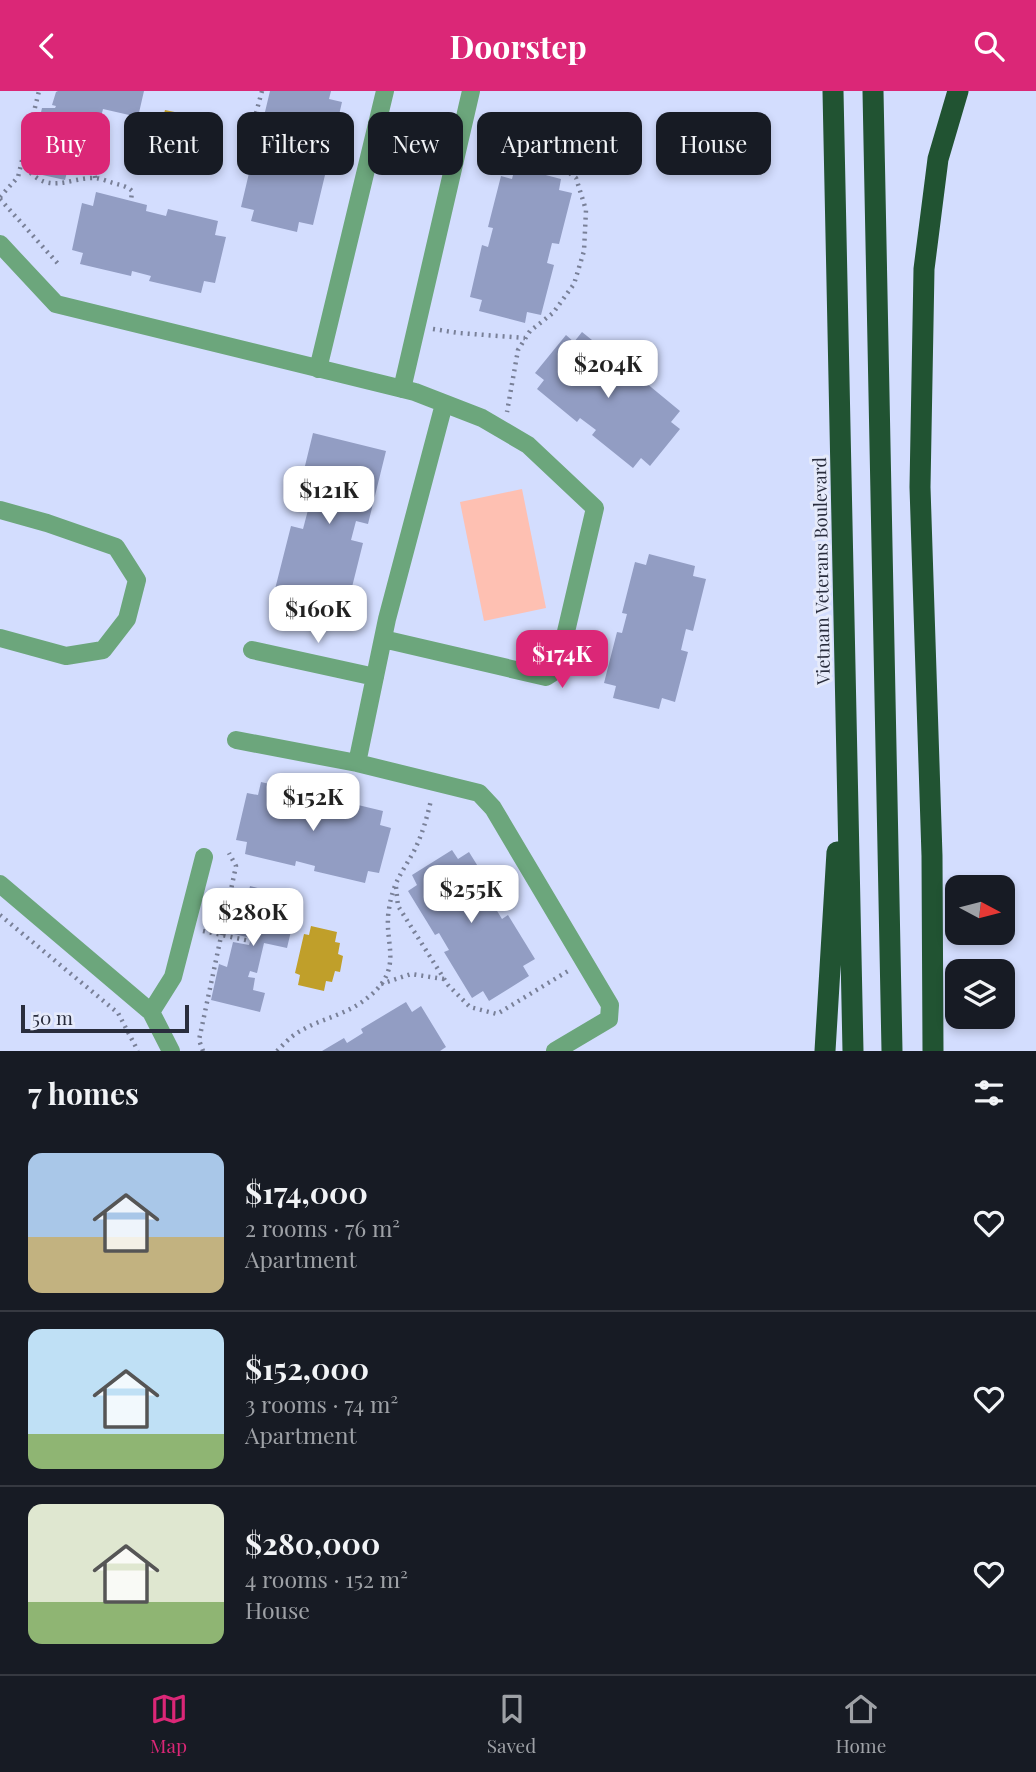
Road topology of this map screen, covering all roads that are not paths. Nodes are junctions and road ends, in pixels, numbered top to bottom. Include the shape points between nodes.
1 (385, 91) edge
2 (471, 91) edge
3 (833, 91) edge
4 (873, 91) edge
5 (958, 91) edge
6 (0, 244) edge
7 (318, 369) junction
8 (402, 389) junction
9 (444, 404) junction
10 (0, 510) edge
11 (0, 638) edge
12 (383, 639) junction
13 (252, 650) dead end
14 (375, 677) junction
15 (846, 717) junction
16 (236, 740) dead end
17 (357, 763) junction
18 (204, 857) dead end
19 (0, 884) edge
20 (151, 1011) junction
21 (171, 1051) edge
22 (555, 1051) edge
23 (825, 1051) edge
24 (853, 1051) edge
25 (892, 1051) edge
26 (933, 1051) edge

1 - 7 street
2 - 8 street
3 - 15 highway, Vietnam Veterans Boulevard
4 - 25 highway
5 - 26 highway via 938,159 924,269 920,487
6 - 7 street via 56,304
7 - 8 street
8 - 9 street
9 - 12 street
9 - 12 street via 482,418 528,445 595,508 558,670 546,677
10 - 11 street via 116,547 137,580 127,619 103,650 66,656
12 - 14 street
13 - 14 street
14 - 17 street
15 - 23 highway
15 - 24 highway, Vietnam Veterans Boulevard
16 - 17 street
17 - 22 street via 479,793 493,808 610,1005 609,1019
18 - 20 street via 173,977
19 - 20 street
20 - 21 street

